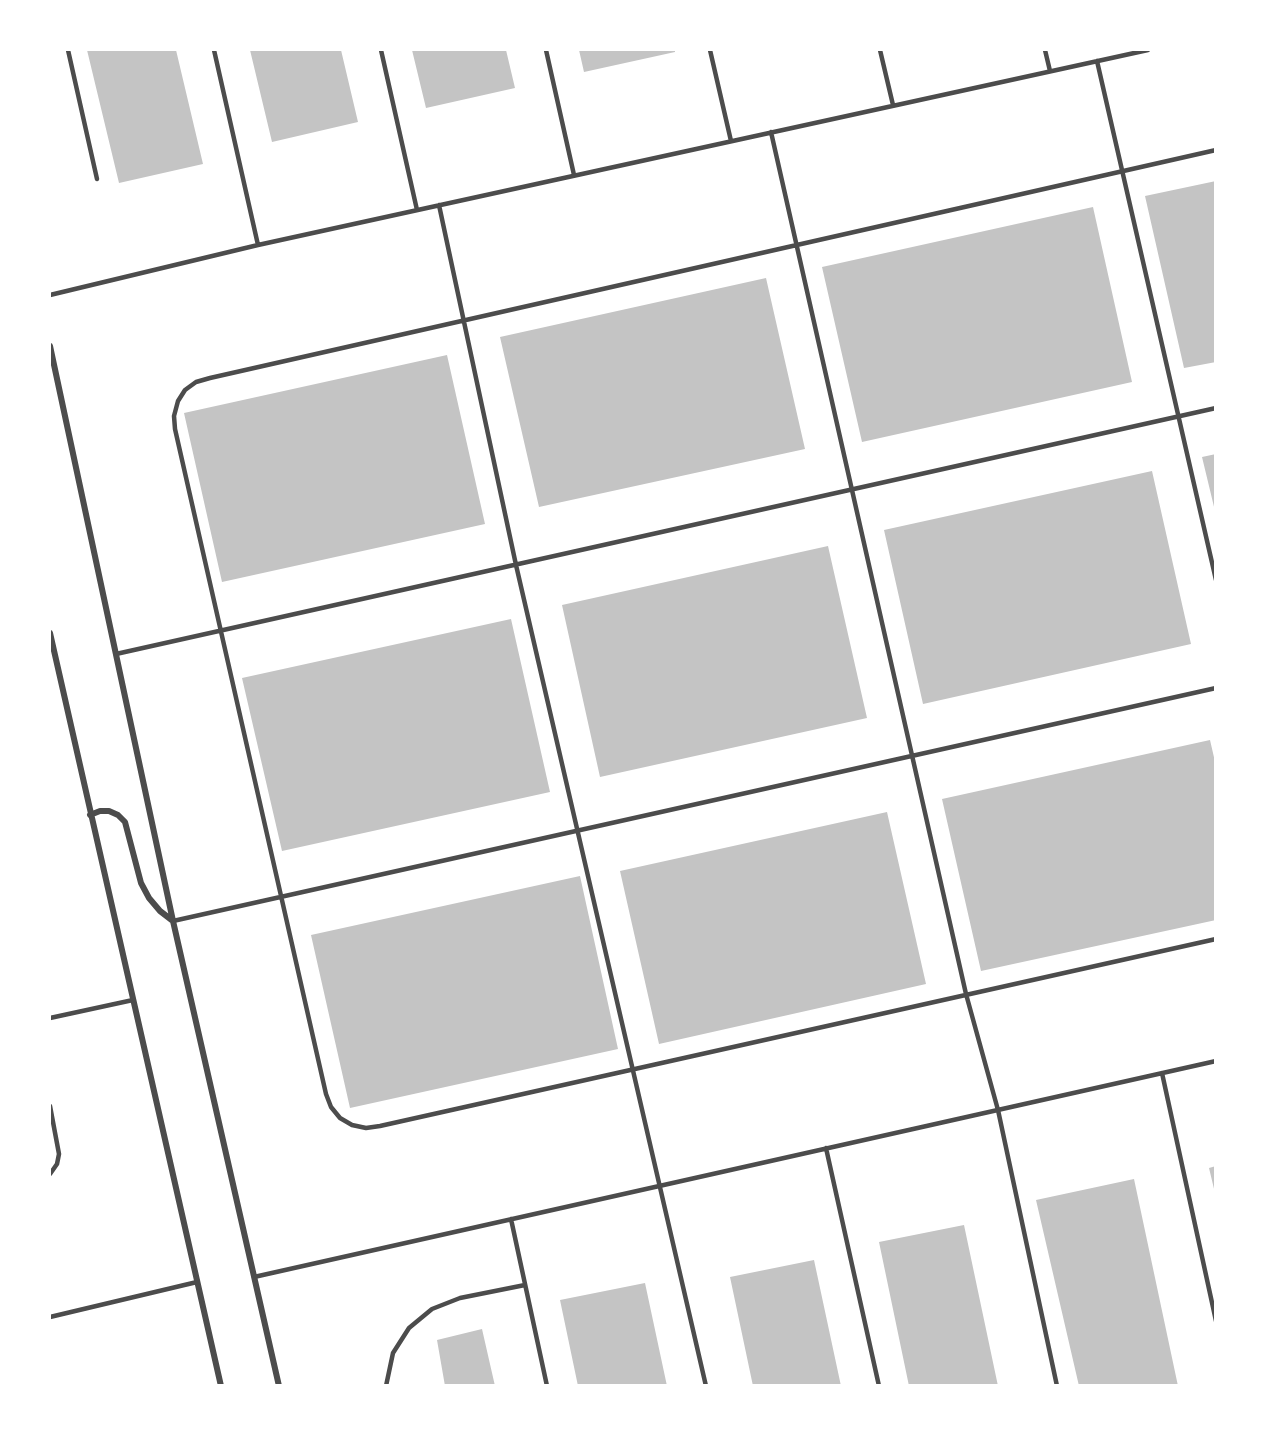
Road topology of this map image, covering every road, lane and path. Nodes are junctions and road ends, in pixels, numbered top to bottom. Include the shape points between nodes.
1 (68, 50) edge
2 (214, 50) edge
3 (381, 50) edge
4 (546, 50) edge
5 (710, 50) edge
6 (880, 50) edge
7 (1045, 50) edge
8 (1148, 50) edge
9 (1097, 61) junction
10 (1050, 71) junction
11 (893, 105) junction
12 (771, 132) junction
13 (731, 141) junction
14 (1215, 150) edge
15 (1122, 171) junction
16 (574, 175) junction
17 (97, 179) dead end
18 (439, 205) junction
19 (417, 210) junction
20 (258, 245) junction
21 (797, 245) junction
22 (50, 295) edge
23 (463, 322) junction
24 (50, 346) edge
25 (1215, 408) edge
26 (1178, 417) junction
27 (852, 490) junction
28 (516, 565) junction
29 (1215, 580) edge
30 (221, 630) junction
31 (50, 633) edge
32 (116, 654) junction
33 (1215, 688) edge
34 (912, 756) junction
35 (90, 815) junction
36 (577, 831) junction
37 (283, 897) junction
38 (173, 921) junction
39 (1215, 939) edge
40 (966, 994) junction
41 (134, 1000) junction
42 (50, 1018) edge
43 (1215, 1061) edge
44 (632, 1069) junction
45 (1162, 1073) junction
46 (50, 1106) edge
47 (998, 1110) junction
48 (826, 1148) junction
49 (50, 1174) edge
50 (660, 1185) junction
51 (511, 1219) junction
52 (254, 1276) junction
53 (197, 1282) junction
54 (525, 1285) junction
55 (50, 1317) edge
56 (1215, 1322) edge
57 (220, 1386) edge
58 (279, 1386) edge
59 (386, 1386) edge
60 (547, 1386) edge
61 (706, 1386) edge
62 (879, 1386) edge
63 (1057, 1386) edge

1 - 17 lane
2 - 20 lane
3 - 19 lane
4 - 16 lane
5 - 13 lane
6 - 11 lane
7 - 10 lane
8 - 9 lane
9 - 10 lane
9 - 15 lane
10 - 11 lane
11 - 12 lane
12 - 13 lane
12 - 21 lane
13 - 16 lane
14 - 15 lane
15 - 21 lane
15 - 26 lane
16 - 18 lane
18 - 19 lane
18 - 23 lane
19 - 20 lane
20 - 22 lane
21 - 23 lane
21 - 27 lane
23 - 28 lane
23 - 30 lane via 210,378 185,390 174,416 175,429
24 - 32 street
25 - 26 lane
26 - 27 lane
26 - 29 lane
27 - 28 lane
27 - 34 lane
28 - 30 lane
28 - 36 lane
30 - 32 lane
30 - 37 lane
31 - 35 street
32 - 38 street
33 - 34 lane
34 - 36 lane
34 - 40 lane
35 - 38 street via 109,811 124,822 141,883 149,898
35 - 41 street
36 - 37 lane
36 - 44 lane
37 - 38 lane
37 - 44 lane via 326,1094 340,1118 352,1125 380,1126
38 - 52 street
39 - 40 lane
40 - 44 lane
40 - 47 lane
41 - 42 lane
41 - 53 street
43 - 45 lane
44 - 50 lane
45 - 47 lane
45 - 56 lane
46 - 49 lane via 59,1154
47 - 48 lane
47 - 63 lane
48 - 50 lane
48 - 62 lane
50 - 51 lane
50 - 61 lane
51 - 52 lane
51 - 54 lane
52 - 58 street
53 - 55 lane
53 - 57 street
54 - 59 lane via 460,1298 432,1309 409,1328 393,1353
54 - 60 lane

